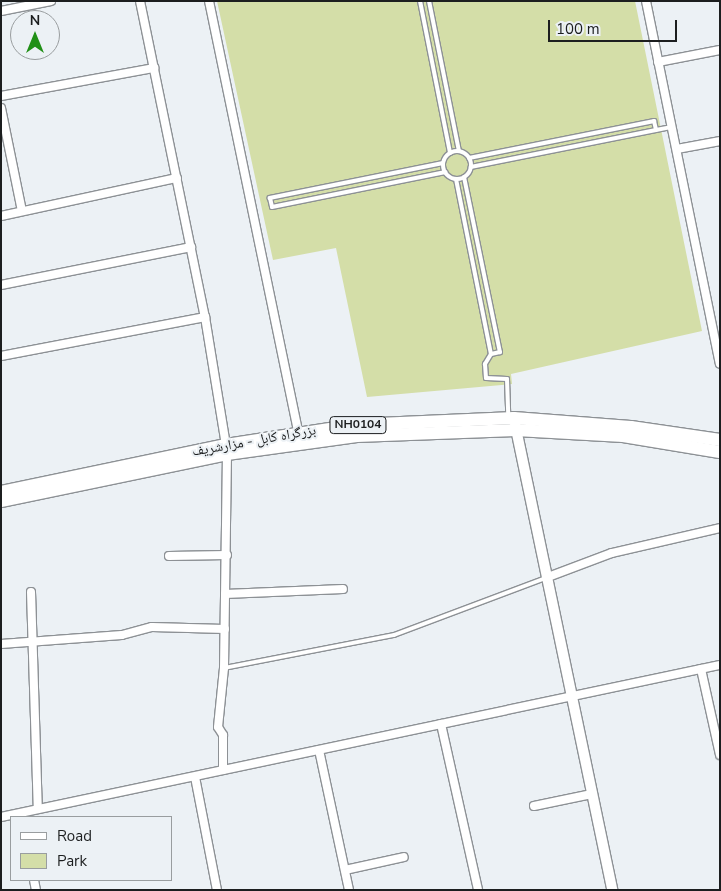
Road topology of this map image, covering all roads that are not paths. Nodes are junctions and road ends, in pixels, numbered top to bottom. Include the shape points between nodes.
1 (52, 1) edge
2 (140, 1) edge
3 (209, 1) edge
4 (420, 1) edge
5 (429, 1) edge
6 (646, 1) edge
7 (1, 11) edge
8 (720, 50) edge
9 (658, 62) junction
10 (154, 68) junction
11 (1, 96) edge
12 (1, 108) edge
13 (672, 126) junction
14 (656, 130) junction
15 (720, 141) edge
16 (677, 149) junction
17 (459, 151) junction
18 (450, 153) junction
19 (470, 158) junction
20 (443, 163) junction
21 (471, 167) junction
22 (445, 172) junction
23 (464, 177) junction
24 (177, 178) junction
25 (456, 179) junction
26 (22, 211) junction
27 (1, 216) edge
28 (191, 247) junction
29 (1, 285) edge
30 (206, 317) junction
31 (716, 326) edge
32 (491, 354) junction
33 (1, 356) edge
34 (720, 364) edge
35 (513, 422) junction
36 (298, 432) junction
37 (720, 440) edge
38 (227, 450) junction
39 (720, 452) edge
40 (1, 492) edge
41 (1, 501) edge
42 (720, 528) edge
43 (227, 555) junction
44 (169, 556) dead end
45 (548, 577) junction
46 (343, 589) dead end
47 (31, 592) dead end
48 (225, 594) junction
49 (225, 628) junction
50 (32, 642) junction
51 (1, 644) edge
52 (720, 665) edge
53 (224, 668) junction
54 (701, 669) junction
55 (572, 696) junction
56 (441, 724) junction
57 (319, 750) junction
58 (720, 755) edge
59 (223, 770) junction
60 (196, 777) junction
61 (592, 794) junction
62 (534, 806) dead end
63 (38, 809) junction
64 (22, 815) edge
65 (1, 816) edge
66 (404, 857) dead end
67 (345, 870) junction
68 (217, 890) edge
69 (349, 890) edge
70 (478, 890) edge
71 (612, 890) edge

1 - 7 street
2 - 10 street
3 - 36 street
4 - 18 lane
5 - 17 lane
6 - 9 street
8 - 9 street
9 - 13 street
10 - 11 street
10 - 24 street
12 - 26 street
13 - 14 lane
13 - 16 street
14 - 19 lane via 654,121
14 - 21 lane
15 - 16 street
16 - 31 street
17 - 18 lane
17 - 19 lane
18 - 20 lane
19 - 21 lane
20 - 22 lane
20 - 22 lane via 270,198 272,207
21 - 23 lane
22 - 25 lane
23 - 25 lane
23 - 32 lane via 500,352
24 - 26 street
24 - 28 street
25 - 32 lane
26 - 27 street
28 - 29 street
28 - 30 street
30 - 33 street
30 - 38 street
31 - 34 street
32 - 35 lane via 485,364 486,378 507,379
35 - 36 highway, بزرگراه کابل - مزارشریف / NH0104 via 435,419
35 - 37 highway, بزرگراه کابل - مزارشریف / NH0104 via 631,427
35 - 38 highway, بزرگراه کابل - مزارشریف / NH0104
35 - 39 highway, بزرگراه کابل - مزارشریف / NH0104
35 - 45 street
36 - 38 highway, بزرگراه کابل - مزارشریف / NH0104
38 - 40 highway, بزرگراه کابل - مزارشریف / NH0104
38 - 41 highway, بزرگراه کابل - مزارشریف / NH0104
38 - 43 street
42 - 45 street via 612,553
43 - 44 street
43 - 48 street
45 - 53 lane via 394,635
45 - 55 street
46 - 48 street
47 - 50 street
48 - 49 street
49 - 50 street via 152,627 122,635
49 - 53 street
50 - 51 street
50 - 63 street
52 - 54 street
53 - 59 street via 218,727 223,735
54 - 55 street
54 - 58 street
55 - 56 street
55 - 61 street
56 - 57 street
56 - 70 street
57 - 59 street
57 - 67 street
59 - 60 street
60 - 63 street
60 - 68 street
61 - 62 street
61 - 71 street
63 - 64 street
64 - 65 street
66 - 67 street
67 - 69 street

